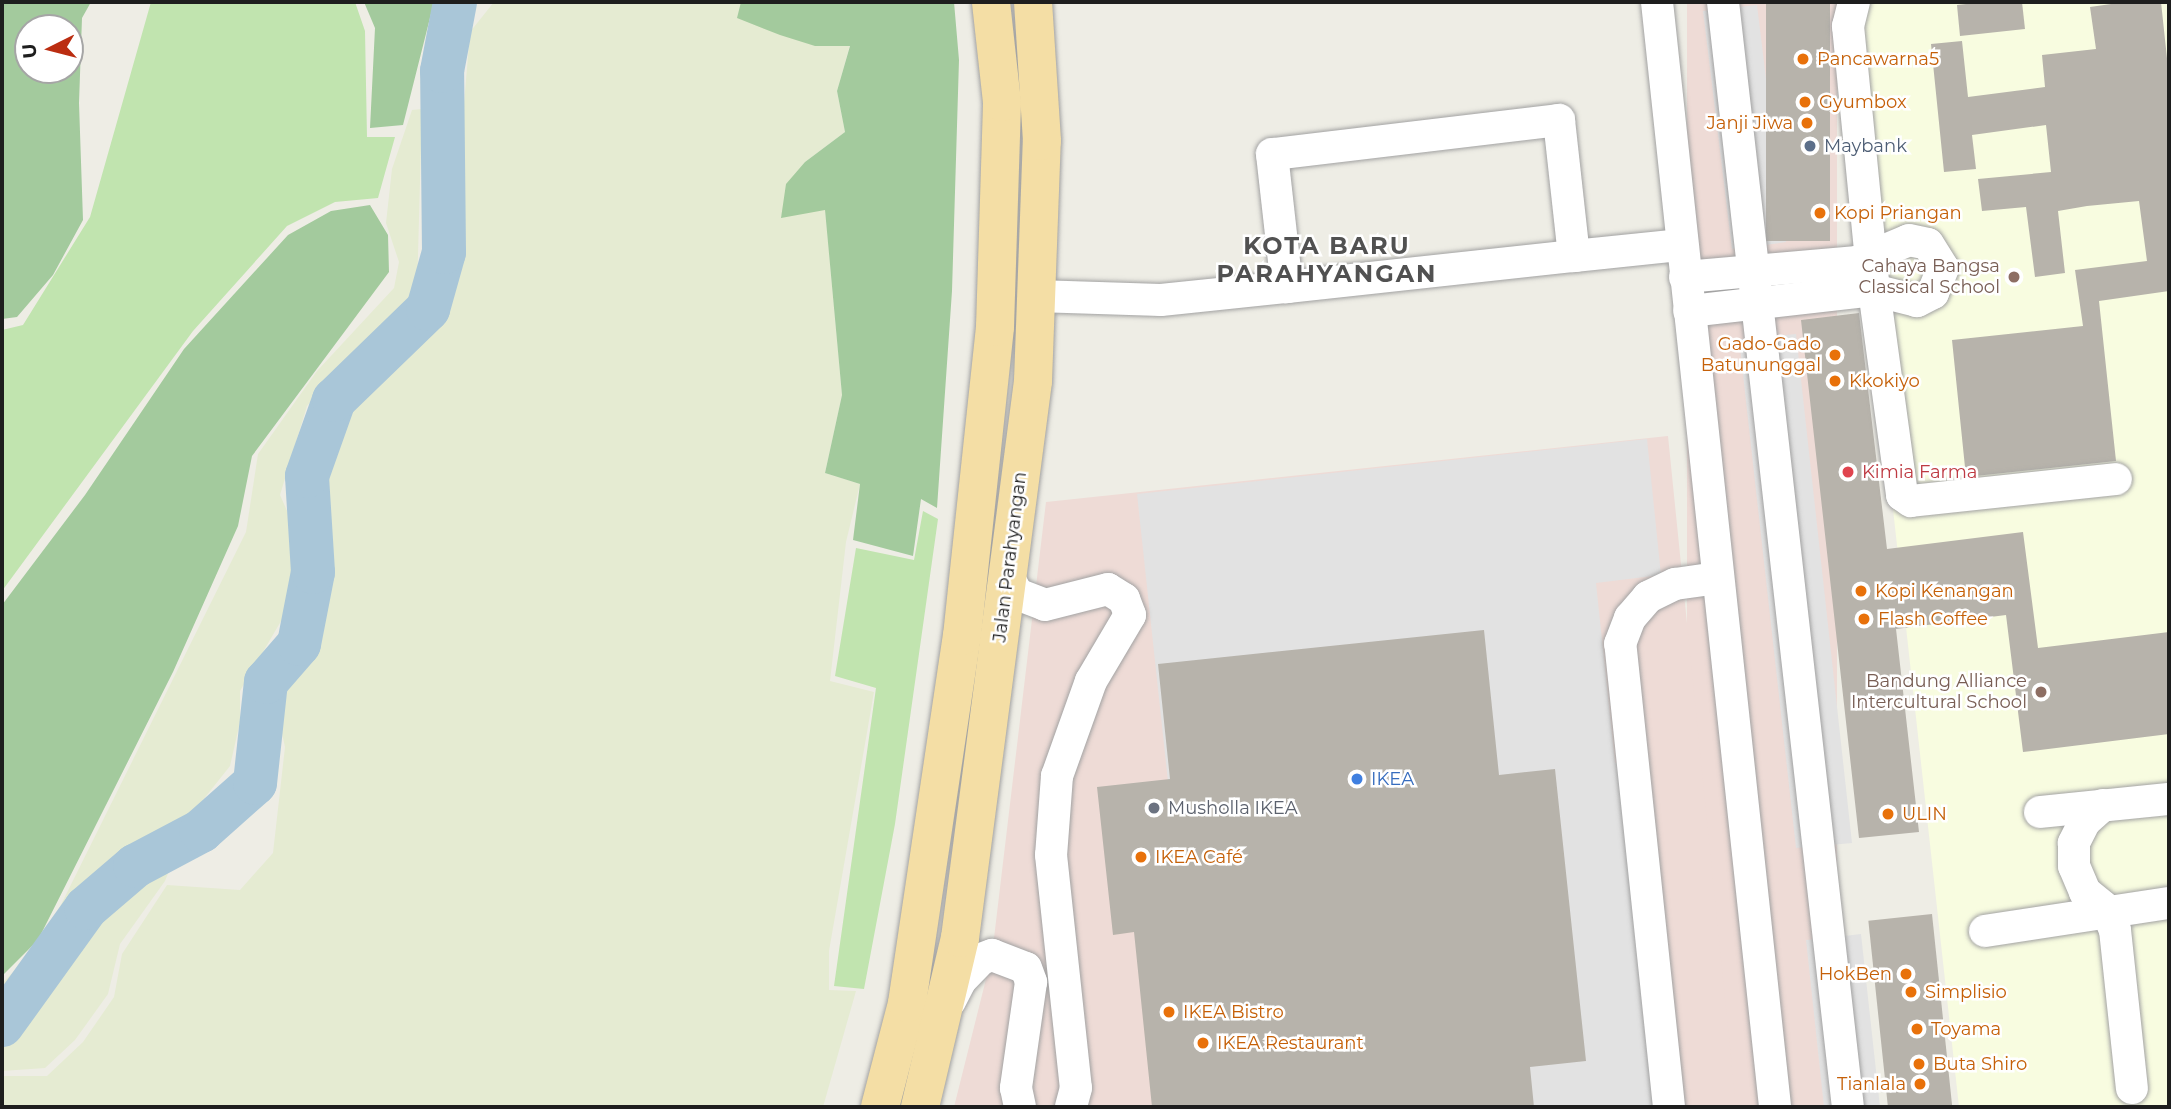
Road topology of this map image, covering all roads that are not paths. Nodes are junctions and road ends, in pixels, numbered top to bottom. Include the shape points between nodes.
1 (1033, 2) edge
2 (1657, 2) edge
3 (1723, 2) edge
4 (1854, 2) edge
5 (996, 3) edge
6 (1681, 245) junction
7 (1574, 256) junction
8 (1871, 259) junction
9 (1756, 269) junction
10 (1685, 277) junction
11 (1287, 287) junction
12 (1874, 290) junction
13 (1036, 296) junction
14 (1760, 303) junction
15 (1689, 311) junction
16 (2116, 479) dead end
17 (1008, 576) junction
18 (1717, 578) junction
19 (2169, 799) edge
20 (2103, 805) junction
21 (2040, 812) dead end
22 (2169, 903) edge
23 (2106, 909) junction
24 (1985, 931) dead end
25 (907, 1003) junction
26 (944, 1013) junction
27 (2132, 1088) dead end
28 (1075, 1101) edge
29 (880, 1107) edge
30 (920, 1107) edge
31 (1020, 1107) edge
32 (1669, 1107) edge
33 (1775, 1107) edge
34 (1848, 1107) edge

1 - 13 main road, Jalan Parahyangan via 1042,141
2 - 6 street
3 - 9 street
4 - 8 street via 1849,26
5 - 25 main road via 1002,102 995,327 962,636
6 - 7 street
6 - 10 street
7 - 11 street
7 - 11 street via 1559,121 1272,153
8 - 9 street
8 - 12 street
8 - 12 street via 1897,243 1919,240 1935,250 1943,268 1938,286 1925,299 1904,300
9 - 10 street
9 - 14 street
10 - 15 street
11 - 13 street via 1119,302
12 - 14 street
12 - 16 street via 1902,495 1911,500
13 - 17 main road, Jalan Parahyangan via 1033,382
14 - 15 street
14 - 34 street
15 - 18 street
17 - 26 main road, Jalan Parahyangan via 960,939
17 - 28 street via 1017,594 1045,605 1108,589 1124,599 1130,615 1091,681 1057,776 1051,855
18 - 32 street via 1675,584 1648,597 1629,618 1620,644
18 - 33 street
19 - 20 street
20 - 21 street
20 - 23 street via 2085,821 2074,843 2074,866 2085,892
22 - 23 street
23 - 24 street
23 - 27 street via 2115,929
25 - 26 main road
25 - 29 main road
26 - 30 main road, Jalan Parahyangan
26 - 31 street via 960,981 981,959 992,956 1026,968 1031,982 1016,1088

